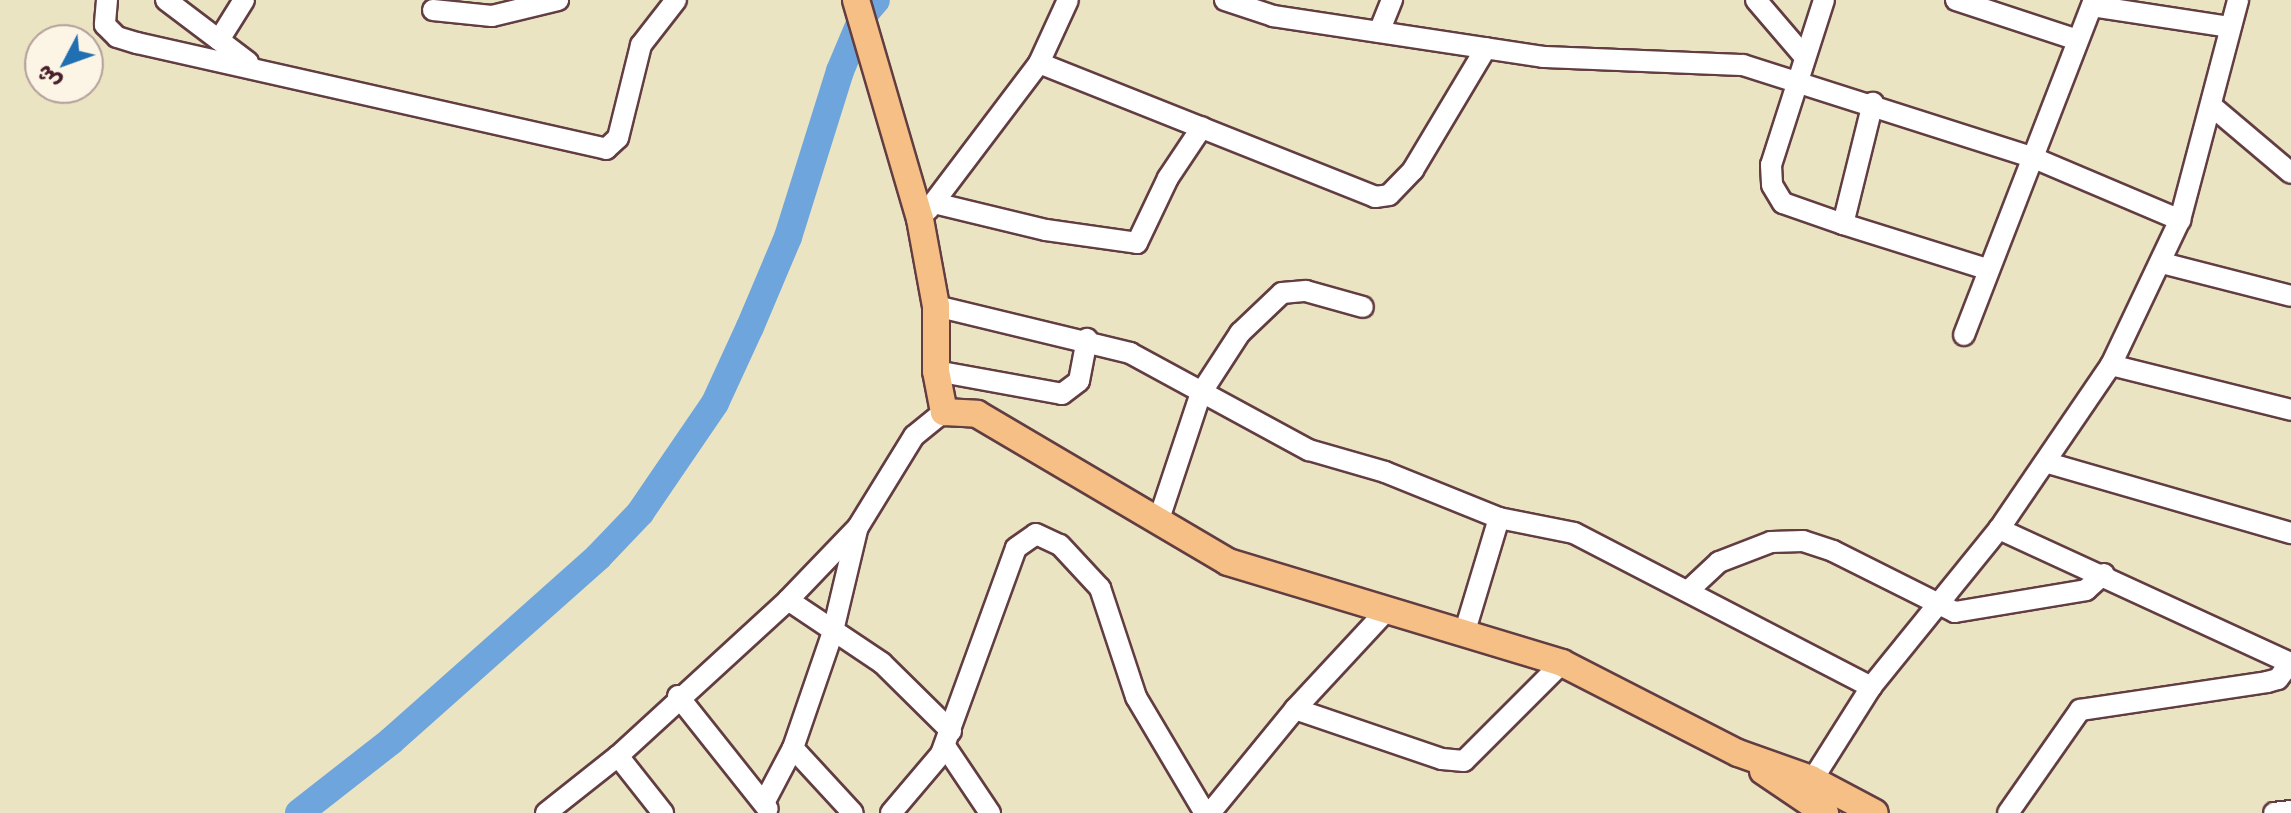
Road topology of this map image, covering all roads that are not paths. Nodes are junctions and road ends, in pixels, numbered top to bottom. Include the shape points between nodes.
1 (107, 0) edge
2 (166, 0) edge
3 (244, 0) edge
4 (558, 0) edge
5 (676, 0) edge
6 (856, 0) edge
7 (1068, 0) edge
8 (1225, 0) edge
9 (1392, 0) edge
10 (1756, 0) edge
11 (1824, 0) edge
12 (1956, 0) edge
13 (2238, 0) edge
14 (2093, 3) edge
15 (433, 10) dead end
16 (2230, 27) junction
17 (1379, 32) junction
18 (219, 40) junction
19 (2078, 40) junction
20 (1486, 48) junction
21 (1804, 56) junction
22 (1039, 63) junction
23 (254, 67) junction
24 (1795, 80) junction
25 (1873, 103) junction
26 (2213, 107) junction
27 (1202, 127) junction
28 (2034, 158) junction
29 (2291, 173) edge
30 (927, 211) junction
31 (2180, 220) junction
32 (1843, 224) junction
33 (2162, 263) junction
34 (1987, 269) junction
35 (2291, 296) edge
36 (936, 306) junction
37 (1363, 307) dead end
38 (1964, 335) dead end
39 (1087, 339) junction
40 (2111, 365) junction
41 (936, 371) junction
42 (1201, 393) junction
43 (2291, 410) edge
44 (944, 412) junction
45 (2048, 463) junction
46 (1499, 518) junction
47 (1158, 522) junction
48 (858, 527) junction
49 (1999, 529) junction
50 (2291, 533) edge
51 (2104, 574) junction
52 (1689, 590) junction
53 (788, 600) junction
54 (1937, 606) junction
55 (1385, 612) junction
56 (834, 629) junction
57 (1464, 634) junction
58 (1562, 663) junction
59 (2291, 663) edge
60 (1871, 687) junction
61 (678, 696) junction
62 (1295, 709) junction
63 (948, 738) junction
64 (793, 748) junction
65 (618, 756) junction
66 (1806, 789) junction
67 (768, 807) edge
68 (2291, 811) edge
69 (546, 813) edge
70 (663, 813) edge
71 (853, 813) edge
72 (891, 813) edge
73 (990, 813) edge
74 (1208, 813) edge
75 (1825, 813) edge
76 (1874, 813) edge
77 (2008, 813) edge
78 (2274, 813) edge

1 - 23 street via 105,25 117,37
2 - 18 street
3 - 18 street
4 - 15 street via 492,16
5 - 23 street via 641,45 618,138 606,149
6 - 30 main road
7 - 22 street
8 - 17 street via 1273,16
9 - 17 street
10 - 21 street
11 - 21 street
12 - 19 street
13 - 16 street
14 - 16 street
14 - 19 street
16 - 26 street
17 - 20 street
18 - 23 street
19 - 28 street
20 - 24 street via 1594,62 1725,63
20 - 27 street via 1413,170 1389,195 1375,197 1343,186
21 - 24 street
22 - 27 street
22 - 30 street
24 - 25 street
24 - 32 street via 1771,165 1772,185 1790,207
25 - 28 street
25 - 32 street
26 - 29 street
26 - 31 street
27 - 30 street via 1168,178 1137,243
28 - 31 street
28 - 34 street
30 - 36 main road
31 - 33 street
32 - 34 street
33 - 35 street
33 - 40 street
34 - 38 street
36 - 39 street
36 - 41 main road
37 - 42 street via 1306,291 1282,293 1240,333
39 - 41 street via 1079,381 1062,394
39 - 42 street via 1130,353
40 - 43 street
40 - 45 street
41 - 44 main road
42 - 46 street via 1309,450 1385,472
42 - 47 street
44 - 47 main road via 977,414
44 - 48 street via 914,436
45 - 49 street
45 - 50 street
46 - 52 street via 1574,533
46 - 57 street
47 - 55 main road via 1228,562
48 - 53 street
48 - 56 street
49 - 51 street
49 - 54 street
51 - 54 street via 2095,586 2057,597 1969,611
51 - 59 street
52 - 54 street via 1719,562 1744,549 1803,541
52 - 60 street
53 - 56 street
53 - 61 street
54 - 60 street
55 - 57 main road
55 - 62 street
56 - 63 street via 882,663
56 - 64 street
57 - 58 main road
58 - 62 street via 1471,757 1457,762
58 - 66 main road
59 - 77 street via 2278,679 2267,682 2080,710
60 - 66 street
61 - 65 street
61 - 67 street
62 - 74 street
63 - 72 street
63 - 73 street
63 - 74 street via 1016,548 1026,537 1044,535 1079,562 1100,588 1136,697
64 - 67 street
64 - 71 street
65 - 69 street
65 - 70 street
66 - 75 main road
66 - 76 main road
68 - 78 street

